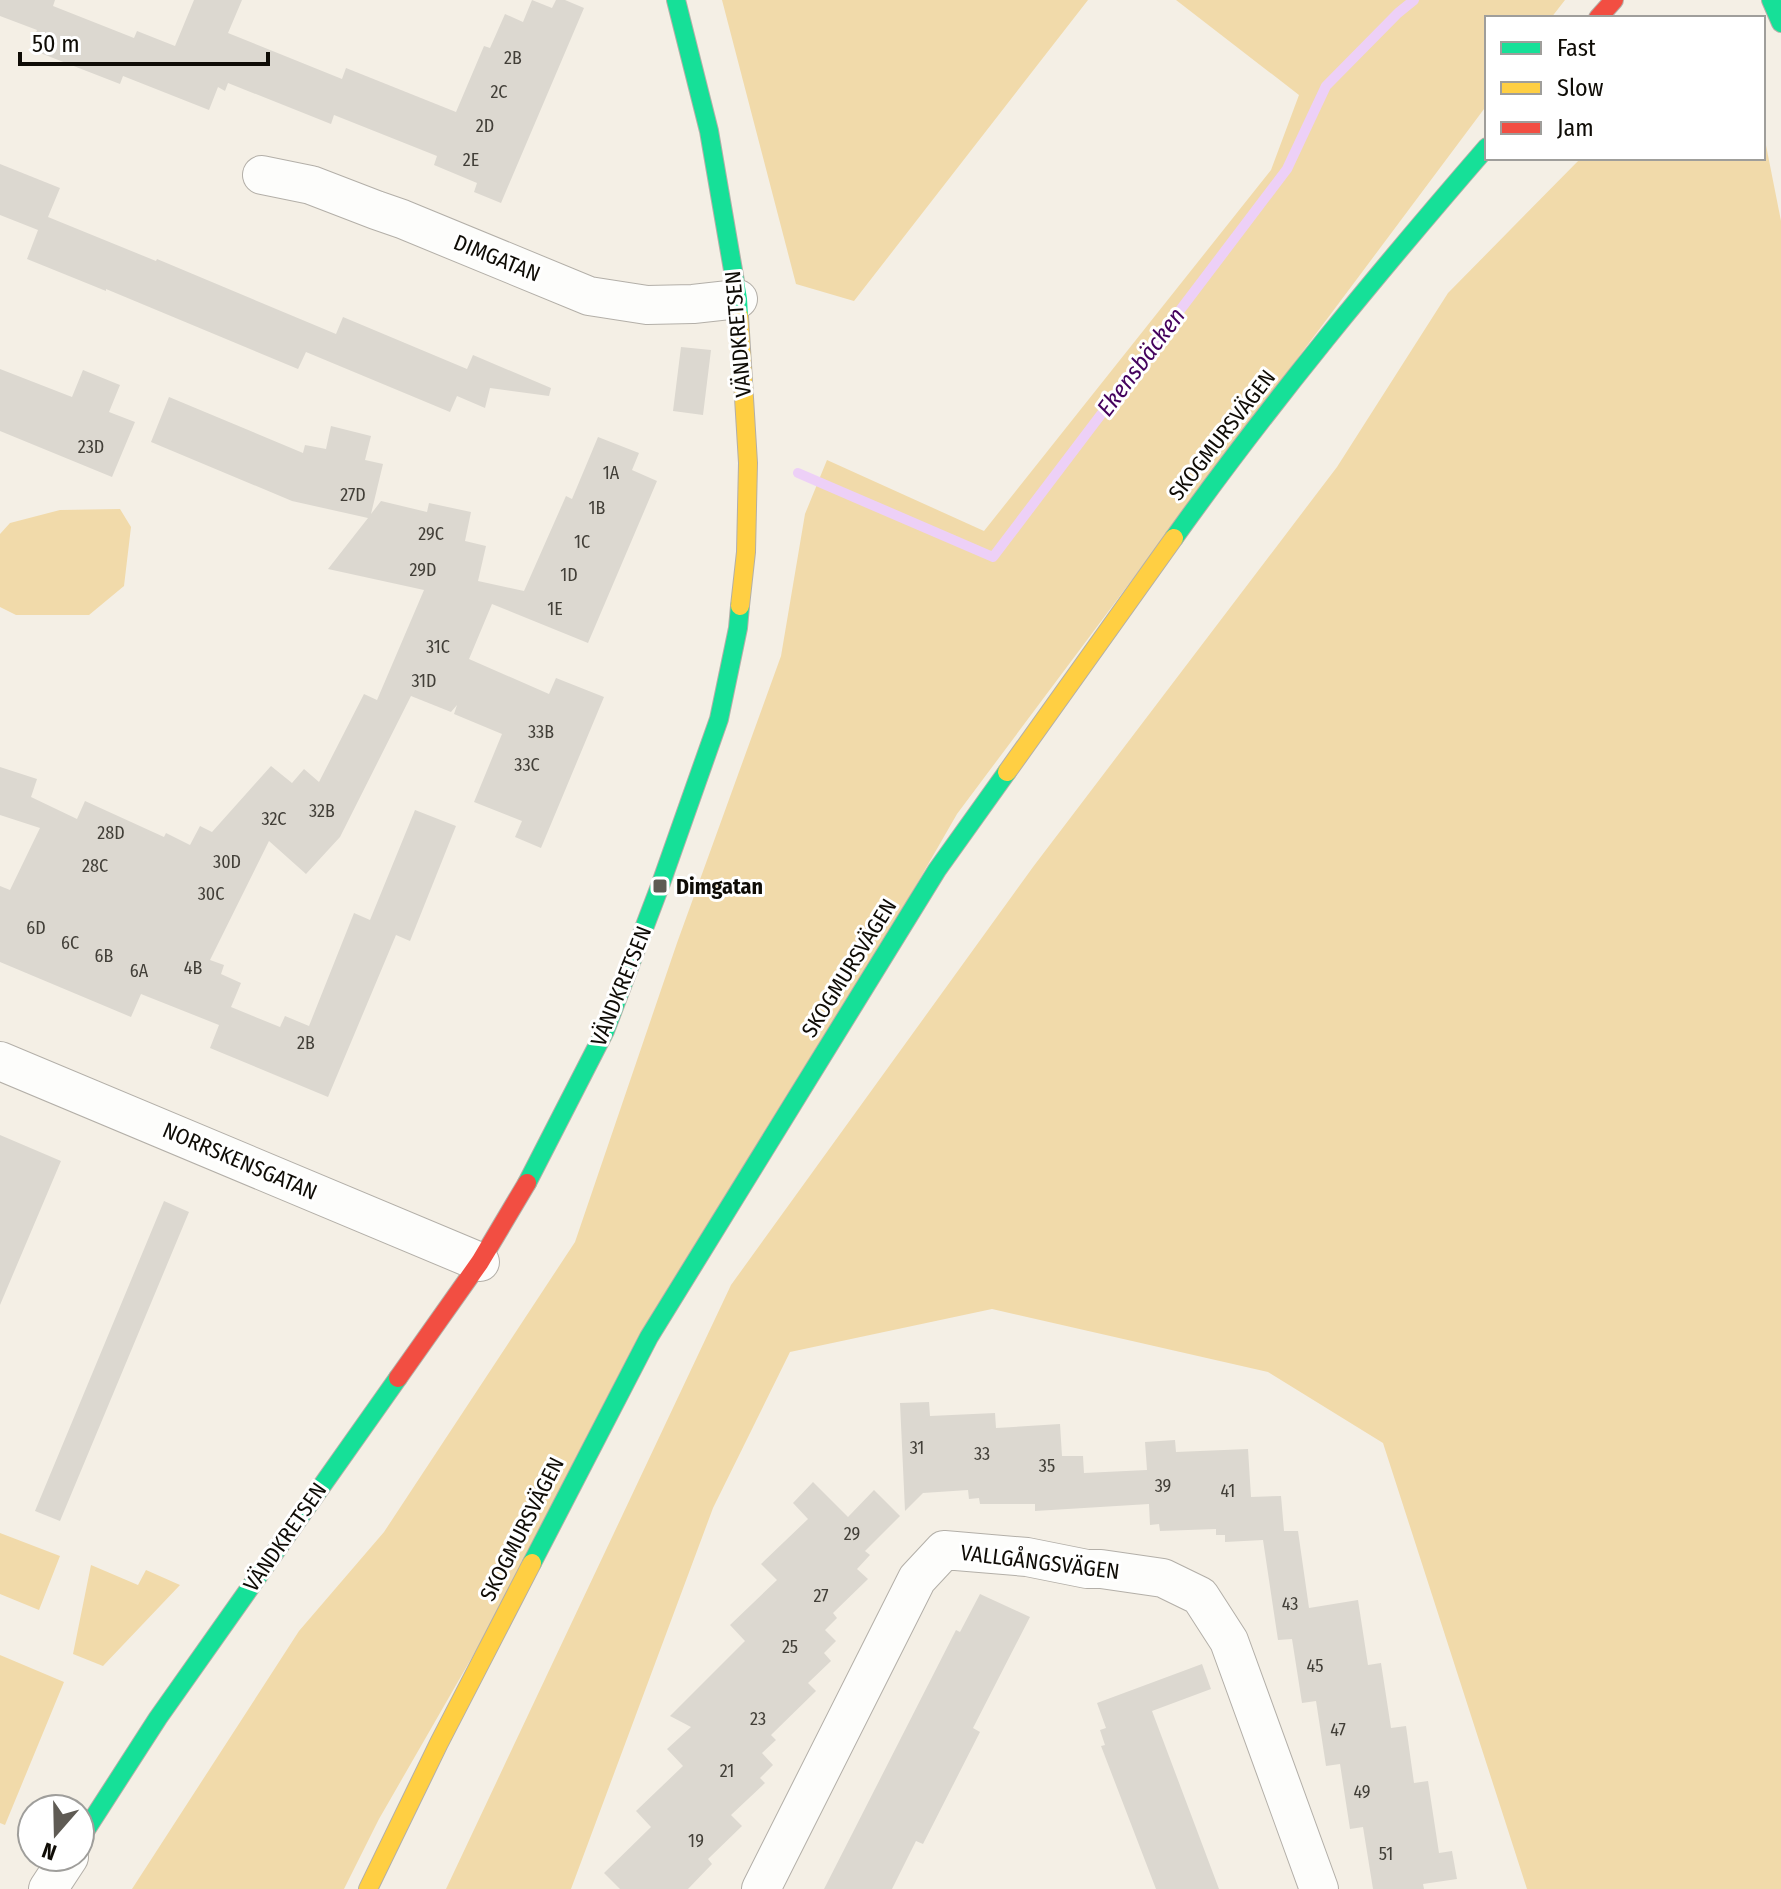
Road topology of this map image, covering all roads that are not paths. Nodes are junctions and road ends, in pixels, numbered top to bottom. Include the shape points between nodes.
1 (676, 0) edge
2 (1614, 0) edge
3 (1771, 0) edge
4 (1600, 16) edge
5 (1781, 23) edge
6 (1485, 149) edge
7 (262, 175) dead end
8 (738, 299) junction
9 (0, 1061) edge
10 (480, 1262) junction
11 (96, 1814) edge
12 (368, 1889) edge
13 (761, 1889) edge
14 (1319, 1889) edge

1 - 8 street, VÄNDKRETSEN via 709,131
2 - 4 street
3 - 5 street
6 - 12 street, SKOGMURSVÄGEN via 1391,258 1208,491 937,870 649,1337
7 - 8 street, DIMGATAN via 311,185 589,296 647,305
8 - 10 street, VÄNDKRETSEN via 748,463 746,552 738,628 719,719 605,1031 538,1165
9 - 10 street, NORRSKENSGATAN
10 - 11 street, VÄNDKRETSEN via 158,1718
13 - 14 street, VALLGÅNGSVÄGEN via 917,1579 944,1550 1163,1578 1200,1596 1229,1641

